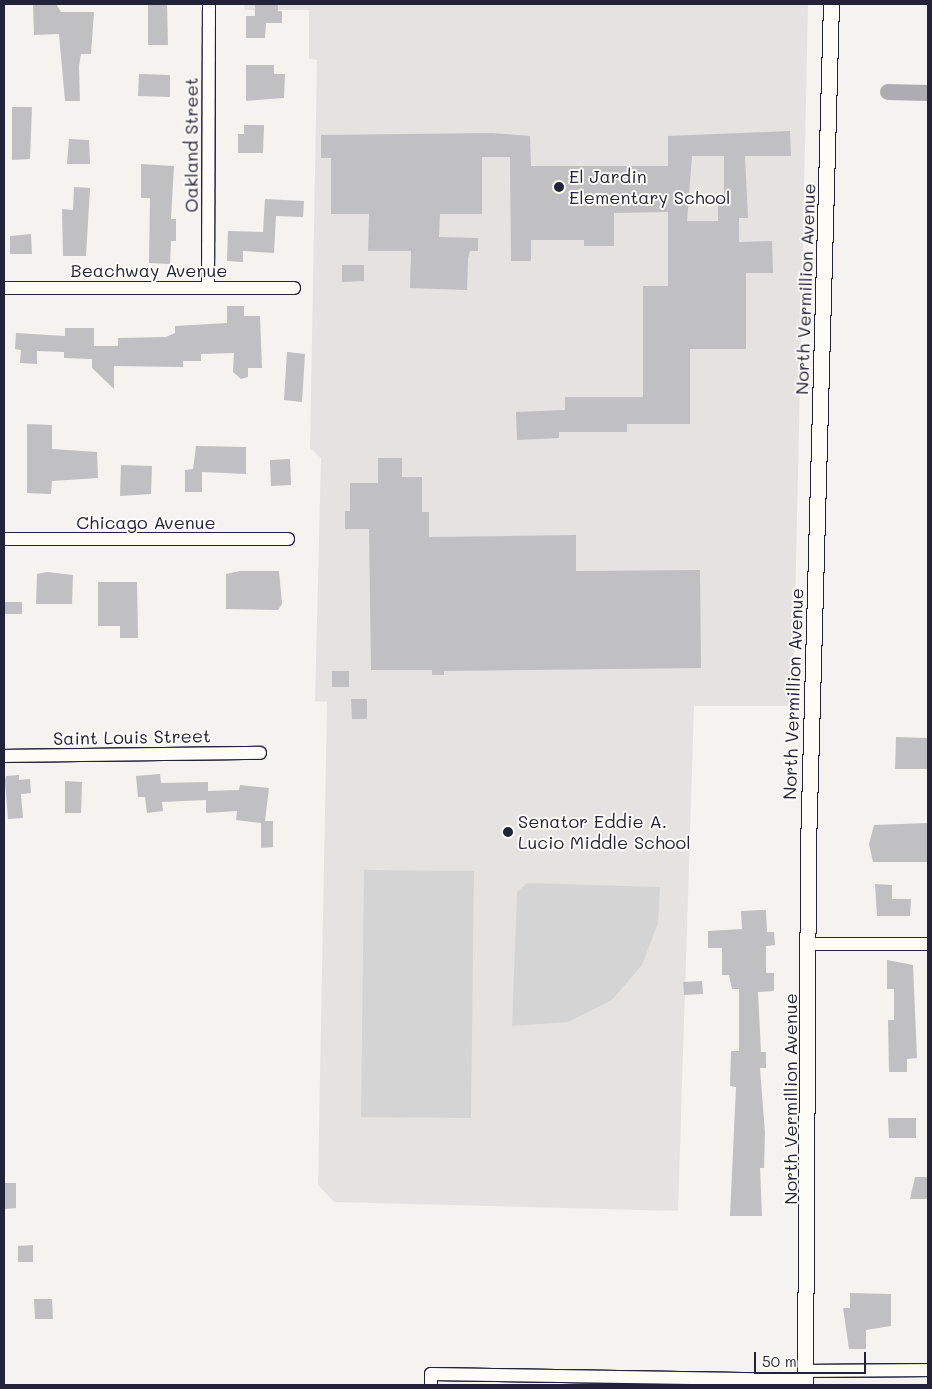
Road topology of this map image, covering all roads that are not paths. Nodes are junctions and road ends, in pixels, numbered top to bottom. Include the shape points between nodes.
1 (209, 4) edge
2 (831, 4) edge
3 (208, 287) junction
4 (4, 288) edge
5 (294, 288) dead end
6 (4, 539) edge
7 (288, 539) dead end
8 (260, 753) dead end
9 (4, 756) edge
10 (808, 944) junction
11 (928, 944) edge
12 (928, 1370) edge
13 (806, 1379) edge
14 (674, 1382) edge
15 (430, 1385) edge

1 - 3 street, Oakland Street
2 - 10 street, North Vermillion Avenue
3 - 4 street, Beachway Avenue
3 - 5 street, Beachway Avenue
6 - 7 street, Chicago Avenue
8 - 9 street, Saint Louis Street
10 - 11 street
10 - 13 street, North Vermillion Avenue
12 - 13 street
13 - 14 street
14 - 15 street via 431,1374

